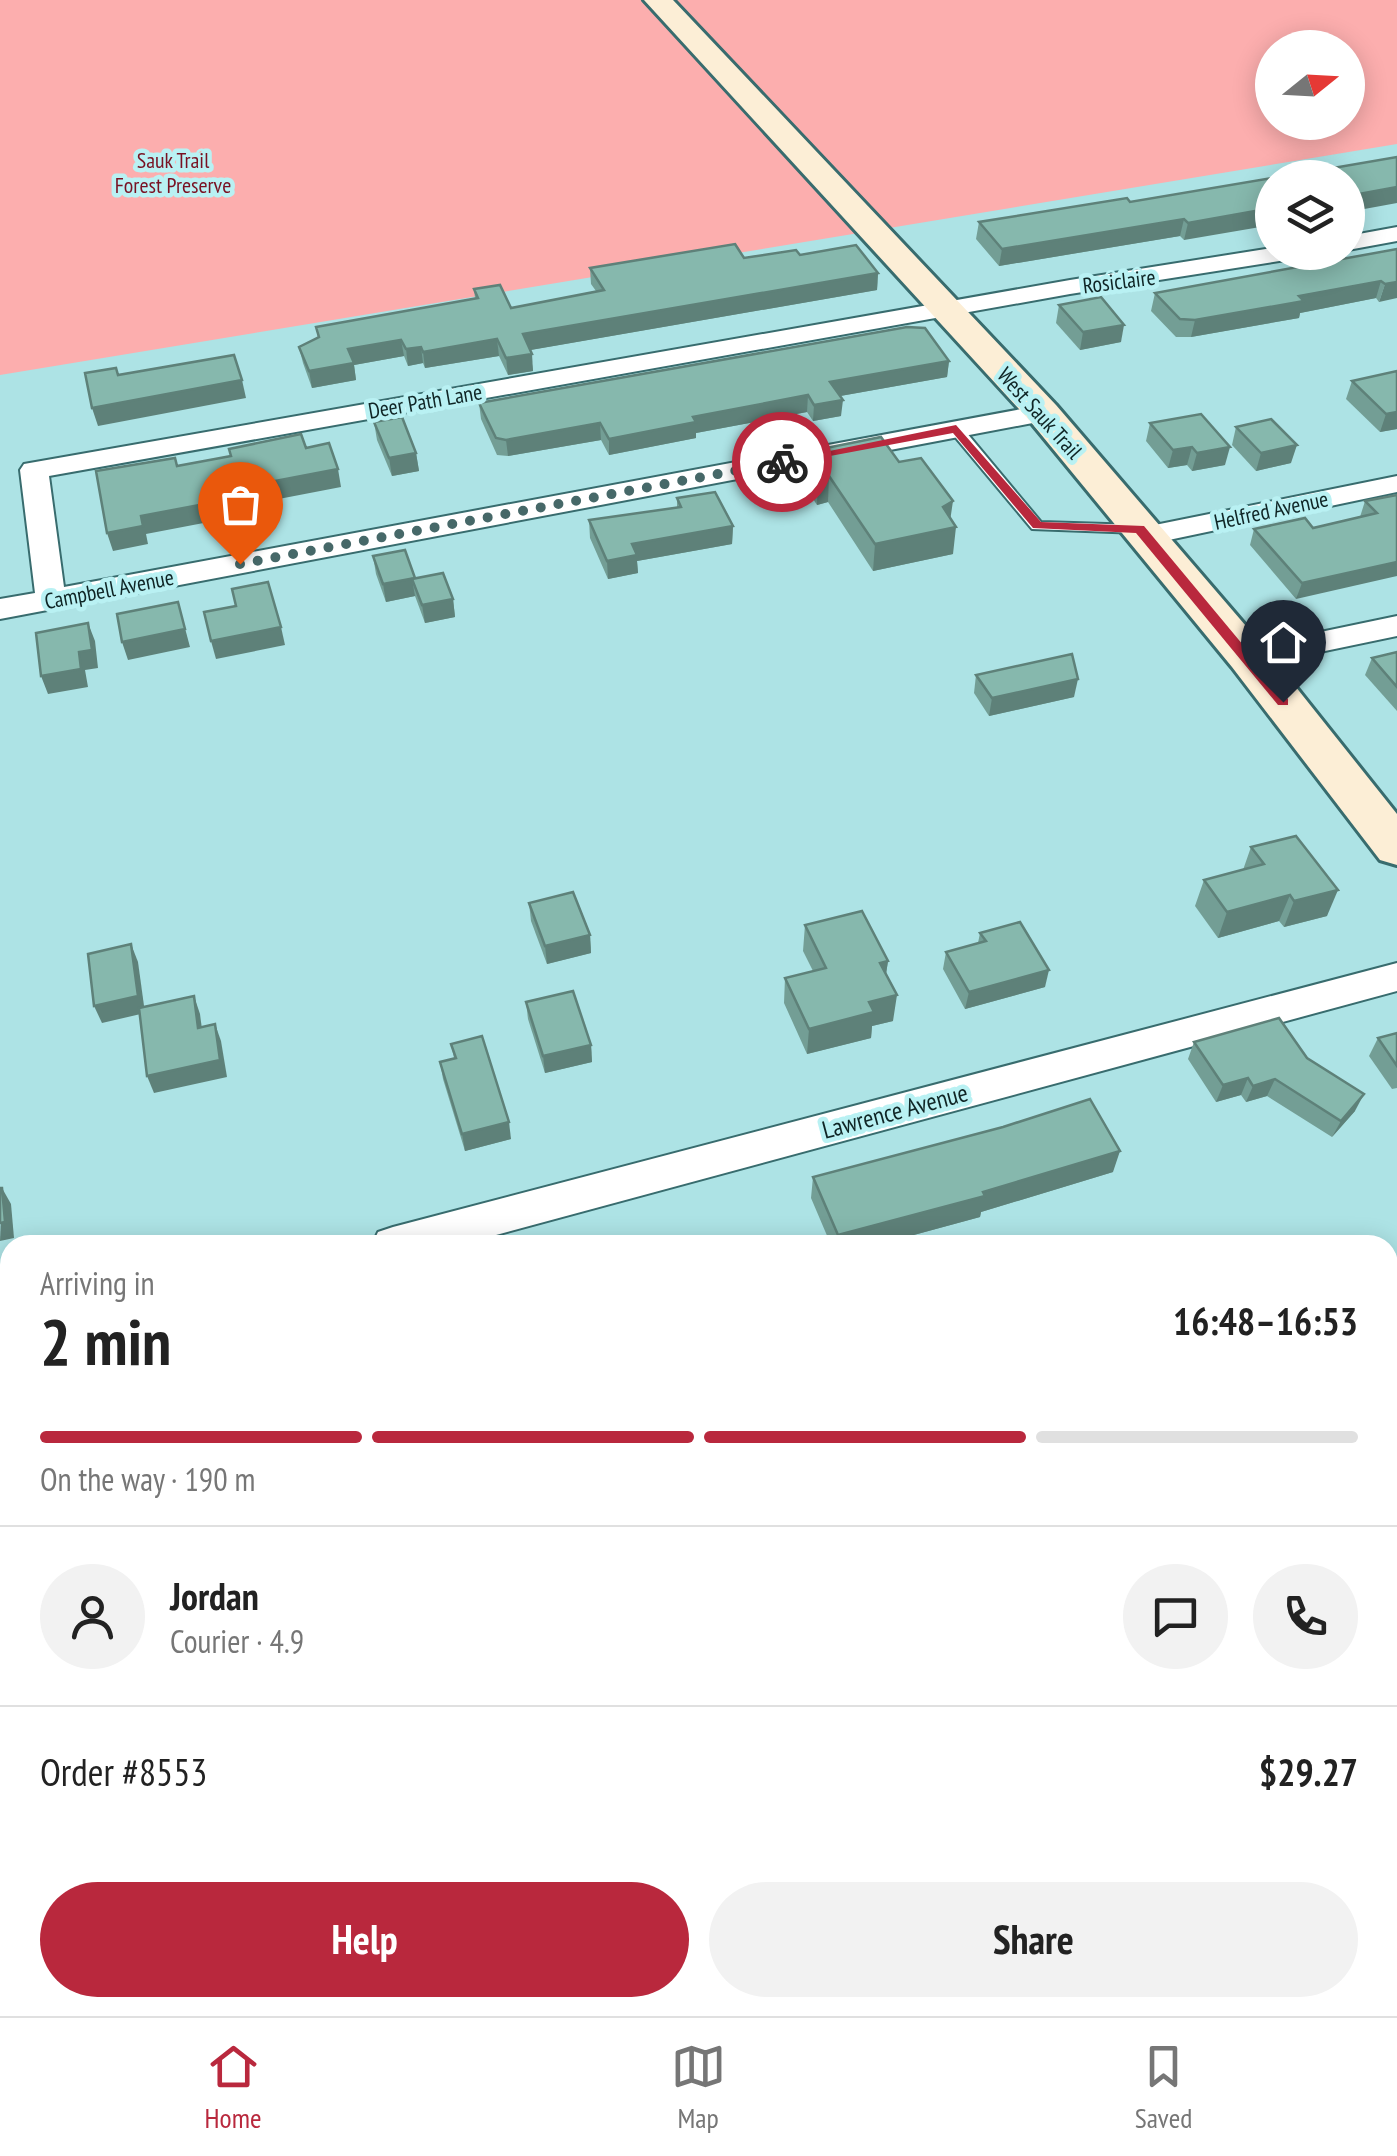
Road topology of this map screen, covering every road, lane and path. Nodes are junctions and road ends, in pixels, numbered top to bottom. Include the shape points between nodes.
1 (658, 0) edge
2 (1397, 234) edge
3 (1365, 239) edge
4 (1255, 258) edge
5 (945, 309) junction
6 (1043, 412) junction
7 (956, 429) junction
8 (1397, 484) edge
9 (1142, 532) junction
10 (51, 600) junction
11 (0, 609) edge
12 (1397, 626) edge
13 (1248, 657) junction
14 (1397, 848) edge
15 (1397, 977) edge
16 (430, 1235) edge

1 - 5 main road, West Sauk Trail
2 - 3 street
4 - 5 street, Rosiclaire
5 - 6 main road, West Sauk Trail
5 - 10 street, Deer Path Lane via 34,470
6 - 7 street, Campbell Avenue
6 - 9 main road, West Sauk Trail
7 - 9 lane via 1037,526
7 - 10 street, Campbell Avenue
8 - 9 street, Helfred Avenue
9 - 13 main road, West Sauk Trail
10 - 11 street, Campbell Avenue
12 - 13 street
13 - 14 main road, West Sauk Trail
15 - 16 street, Lawrence Avenue

